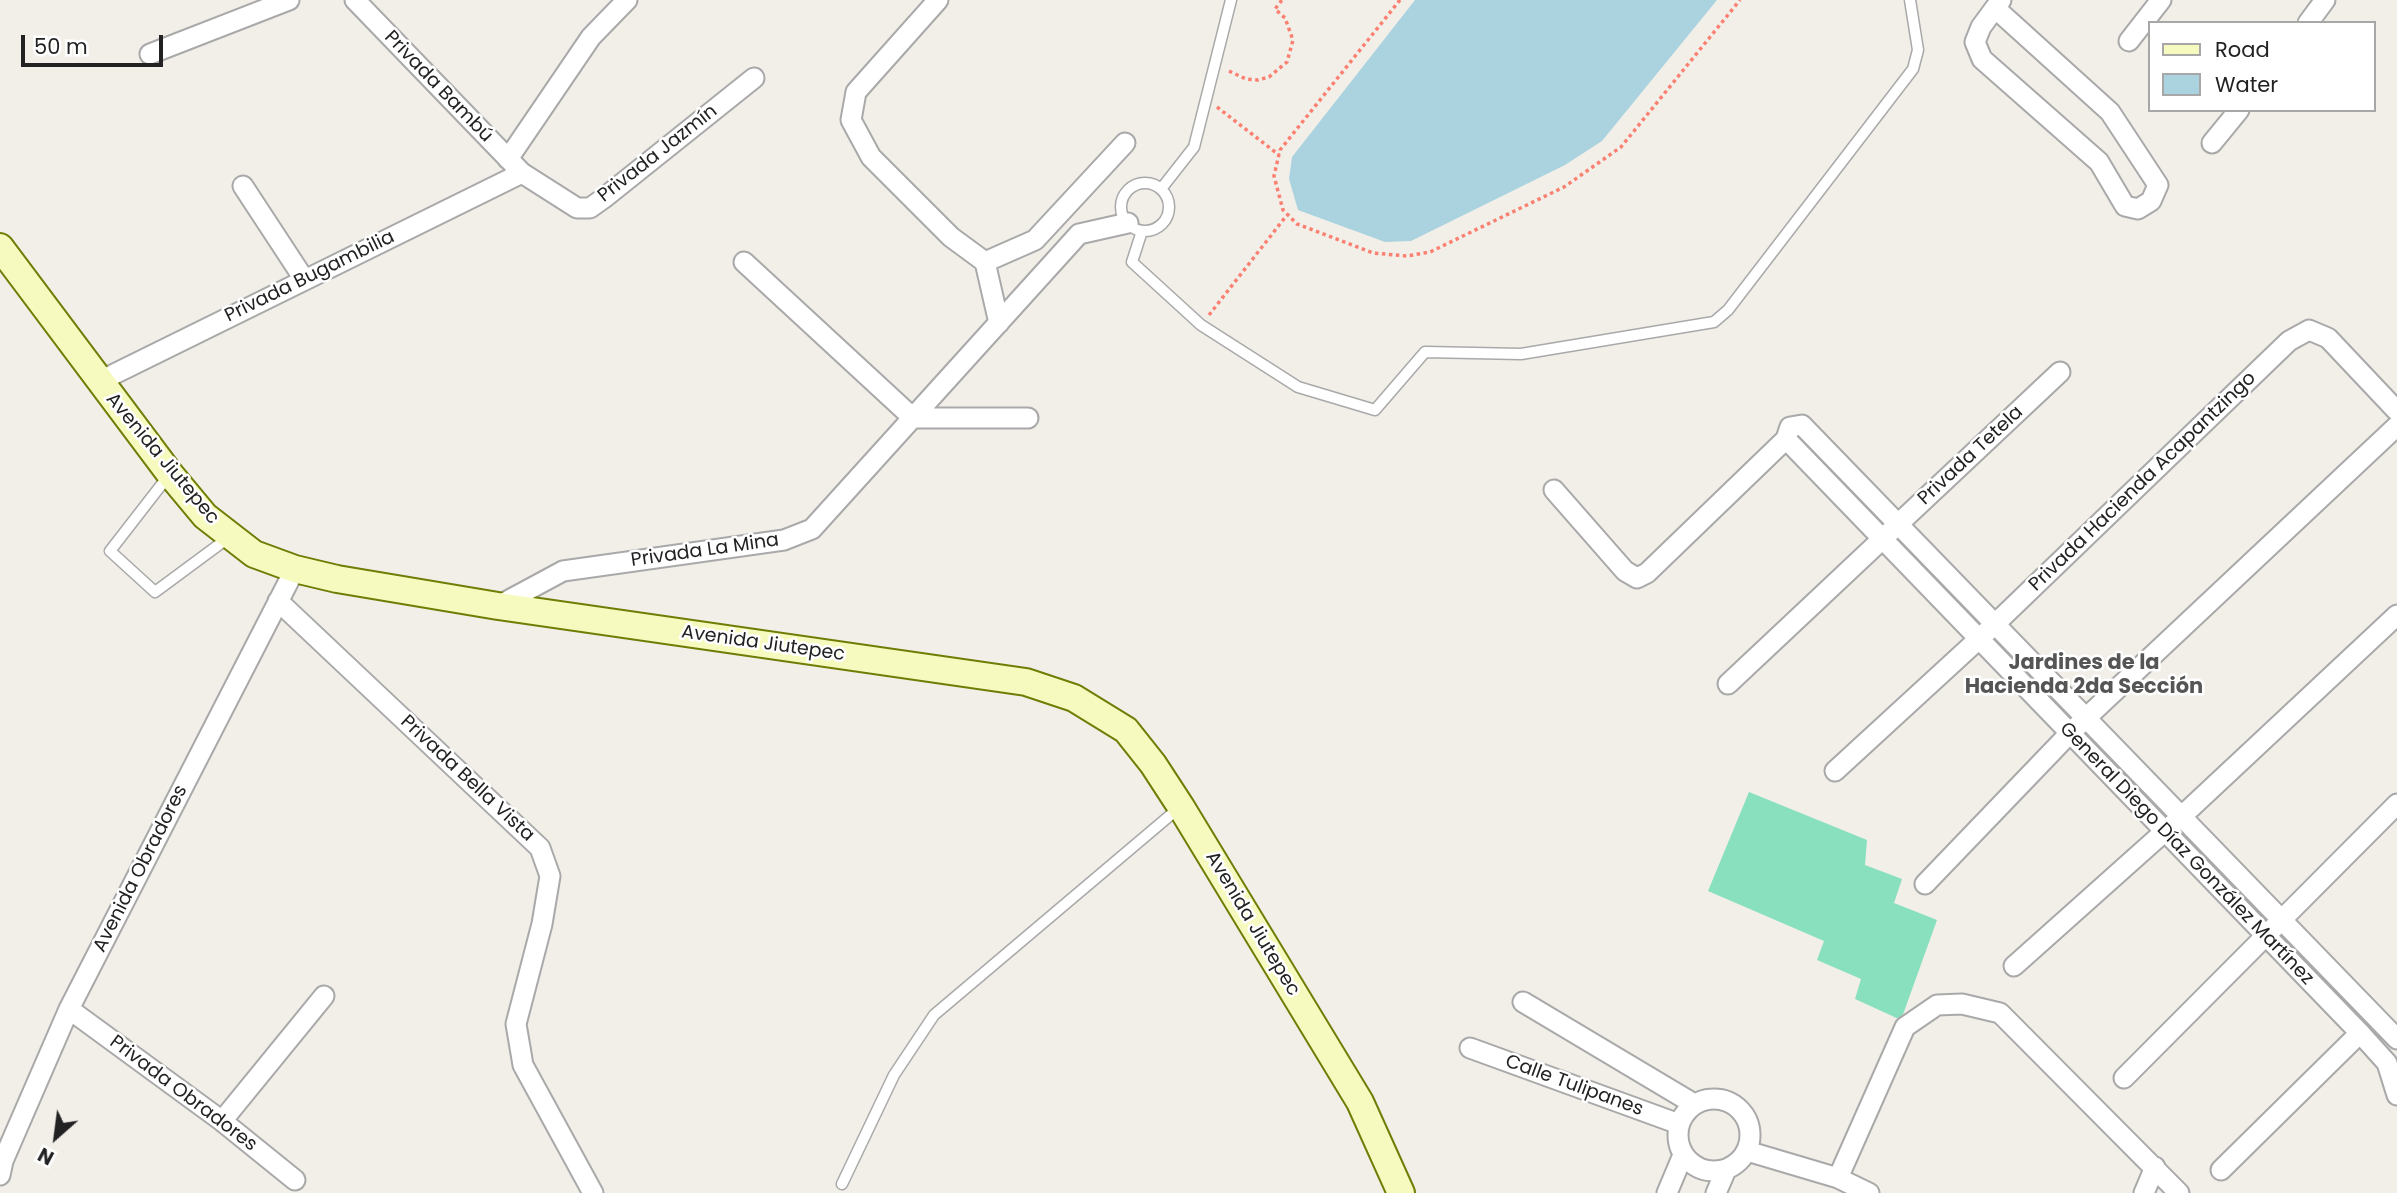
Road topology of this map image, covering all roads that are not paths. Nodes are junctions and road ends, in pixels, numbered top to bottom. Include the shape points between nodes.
1 (289, 0) edge
2 (355, 0) edge
3 (626, 0) edge
4 (938, 0) edge
5 (1231, 0) edge
6 (1910, 0) edge
7 (2161, 0) edge
8 (2325, 0) edge
9 (1998, 4) edge
10 (2309, 21) edge
11 (2129, 41) dead end
12 (150, 54) dead end
13 (754, 78) dead end
14 (2237, 112) edge
15 (2212, 143) dead end
16 (1125, 144) dead end
17 (508, 159) junction
18 (522, 173) junction
19 (243, 186) dead end
20 (1161, 189) junction
21 (1135, 227) junction
22 (0, 247) edge
23 (744, 262) dead end
24 (985, 262) junction
25 (304, 279) junction
26 (999, 323) junction
27 (2060, 372) dead end
28 (98, 382) junction
29 (2397, 411) edge
30 (913, 418) junction
31 (1028, 418) dead end
32 (2397, 426) edge
33 (1786, 439) junction
34 (170, 474) junction
35 (1554, 490) dead end
36 (1897, 525) junction
37 (229, 537) junction
38 (1882, 539) junction
39 (295, 569) junction
40 (278, 601) junction
41 (498, 606) junction
42 (2397, 615) edge
43 (1987, 632) junction
44 (1728, 684) dead end
45 (2088, 718) junction
46 (2070, 733) junction
47 (1835, 771) dead end
48 (2397, 804) edge
49 (1181, 807) junction
50 (2182, 816) junction
51 (2165, 831) junction
52 (1925, 884) dead end
53 (2279, 919) junction
54 (2263, 935) junction
55 (2014, 966) dead end
56 (324, 996) dead end
57 (1523, 1002) dead end
58 (69, 1009) junction
59 (2360, 1033) junction
60 (2397, 1040) edge
61 (1469, 1048) dead end
62 (2124, 1078) dead end
63 (2397, 1095) edge
64 (1694, 1104) junction
65 (222, 1121) junction
66 (1679, 1124) junction
67 (1747, 1151) junction
68 (1684, 1155) junction
69 (2155, 1167) junction
70 (1726, 1170) junction
71 (2221, 1170) dead end
72 (0, 1175) edge
73 (1838, 1178) junction
74 (295, 1180) dead end
75 (842, 1184) dead end
76 (593, 1193) edge
77 (1401, 1193) edge
78 (1667, 1193) edge
79 (1716, 1193) edge
80 (1869, 1193) edge
81 (2144, 1193) edge
82 (2179, 1193) edge

1 - 12 street
2 - 17 street, Privada Bambú
3 - 17 street via 591,37
4 - 24 street via 856,92 851,120 871,157 951,237
5 - 20 lane via 1194,147
6 - 21 lane via 1918,50 1913,69 1728,310 1714,322 1521,354 1425,352 1375,410 1298,387 1201,325 1132,262
7 - 11 street
8 - 10 street
9 - 9 street via 2110,112 2158,185 2151,201 2138,209 2125,206 2099,162 1982,59 1975,43
13 - 18 street, Privada Jazmín via 590,208 577,208
14 - 15 street
16 - 24 street via 1035,240
17 - 18 street, Privada Bambú
18 - 25 street, Privada Bugambilia
19 - 25 street
20 - 21 lane via 1168,199 1168,215 1158,227
20 - 21 lane via 1143,183 1129,189 1121,210
21 - 26 street, Privada La Mina via 1079,233
22 - 28 main road, Avenida Jiutepec
23 - 30 street
24 - 26 street
25 - 28 street, Privada Bugambilia
26 - 30 street, Privada La Mina
27 - 36 street, Privada Tetela
28 - 34 main road, Avenida Jiutepec
29 - 43 street, Privada Hacienda Acapantzingo via 2328,338 2309,330 2289,341
30 - 31 street
30 - 41 street, Privada La Mina via 812,529 785,540 563,571
32 - 45 street
33 - 35 street via 1637,578 1625,571
33 - 36 street, General Diego Díaz González Martínez via 1790,427 1802,425
33 - 38 street, General Diego Díaz González Martínez
34 - 37 main road, Avenida Jiutepec
34 - 37 lane via 110,551 155,592
36 - 38 street, Privada Tetela
36 - 43 street, General Diego Díaz González Martínez
37 - 39 main road, Avenida Jiutepec via 254,554
38 - 43 street, General Diego Díaz González Martínez
38 - 44 street, Privada Tetela
39 - 40 street, Avenida Obradores
39 - 41 main road, Avenida Jiutepec
40 - 58 street, Avenida Obradores
40 - 76 street, Privada Bella Vista via 540,848 550,876 516,1024 523,1065
41 - 49 main road, Avenida Jiutepec via 1026,682 1074,698 1126,730
42 - 50 street
43 - 45 street, General Diego Díaz González Martínez
43 - 46 street, General Diego Díaz González Martínez
43 - 47 street, Privada Hacienda Acapantzingo
45 - 46 street
45 - 50 street, General Diego Díaz González Martínez
46 - 51 street, General Diego Díaz González Martínez
46 - 52 street
48 - 53 street
49 - 75 lane via 934,1015 894,1075
49 - 77 main road, Avenida Jiutepec via 1360,1101
50 - 51 street
50 - 53 street, General Diego Díaz González Martínez
51 - 54 street, General Diego Díaz González Martínez
51 - 55 street
53 - 54 street
53 - 60 street, General Diego Díaz González Martínez
54 - 59 street, General Diego Díaz González Martínez
54 - 62 street
56 - 65 street
57 - 64 street
58 - 65 street, Privada Obradores
58 - 72 street, Avenida Obradores
59 - 63 street, General Diego Díaz González Martínez via 2387,1063
59 - 71 street
61 - 66 street, Calle Tulipanes
64 - 66 street
64 - 67 street via 1709,1098 1738,1107 1749,1128
65 - 74 street, Privada Obradores
66 - 68 street
67 - 70 street
67 - 73 street
68 - 70 street via 1698,1168
68 - 78 street
69 - 73 street via 2000,1013 1950,1004 1937,1005 1905,1027
69 - 81 street
69 - 82 street
70 - 79 street
73 - 80 street

